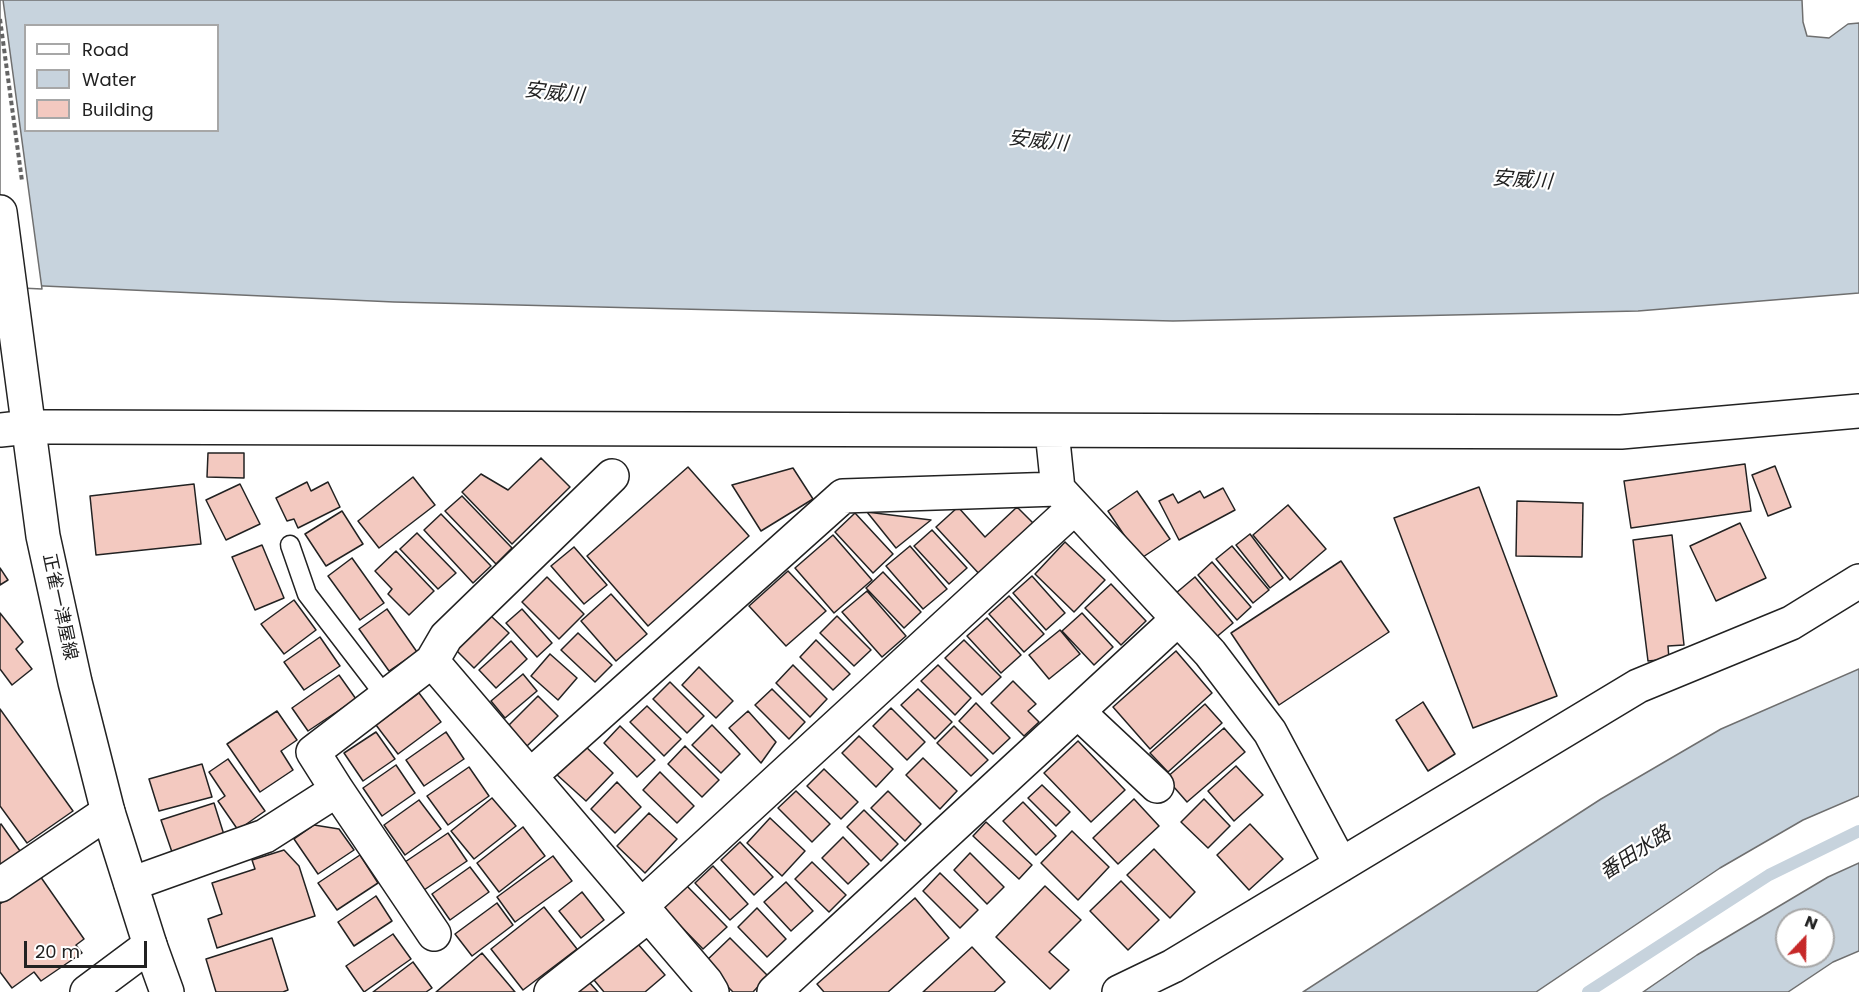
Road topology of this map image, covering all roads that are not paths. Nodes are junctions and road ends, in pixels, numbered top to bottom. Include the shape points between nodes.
1 (0, 212) edge
2 (1859, 411) edge
3 (18, 419) edge
4 (1052, 430) junction
5 (612, 476) dead end
6 (1066, 498) junction
7 (290, 545) dead end
8 (1859, 581) edge
9 (1178, 619) junction
10 (432, 661) junction
11 (386, 697) junction
12 (1078, 712) junction
13 (530, 776) junction
14 (1157, 786) dead end
15 (337, 790) junction
16 (108, 812) junction
17 (1341, 865) junction
18 (131, 884) junction
19 (0, 885) edge
20 (645, 911) junction
21 (434, 934) dead end
22 (150, 945) junction
23 (87, 992) edge
24 (167, 992) edge
25 (551, 992) edge
26 (712, 992) edge
27 (774, 992) edge
28 (1119, 992) edge

1 - 3 street, 正雀一津屋線
2 - 4 street via 1621,432
3 - 4 street
3 - 16 street, 正雀一津屋線 via 75,682
4 - 6 street
5 - 10 street via 446,637
6 - 9 street
6 - 13 street via 843,496
6 - 20 street
7 - 11 lane via 308,594
8 - 17 street via 1791,623 1638,686
9 - 12 street
9 - 17 street via 1210,653 1270,732
10 - 11 street
10 - 13 street
11 - 15 street via 313,752
12 - 14 street
12 - 27 street
13 - 20 street
15 - 18 street via 265,836
15 - 21 street
16 - 18 street, 正雀一津屋線
16 - 19 street
17 - 28 street via 1173,966
18 - 22 street, 正雀一津屋線
20 - 25 street
20 - 26 street
22 - 23 street
22 - 24 street, 正雀一津屋線

